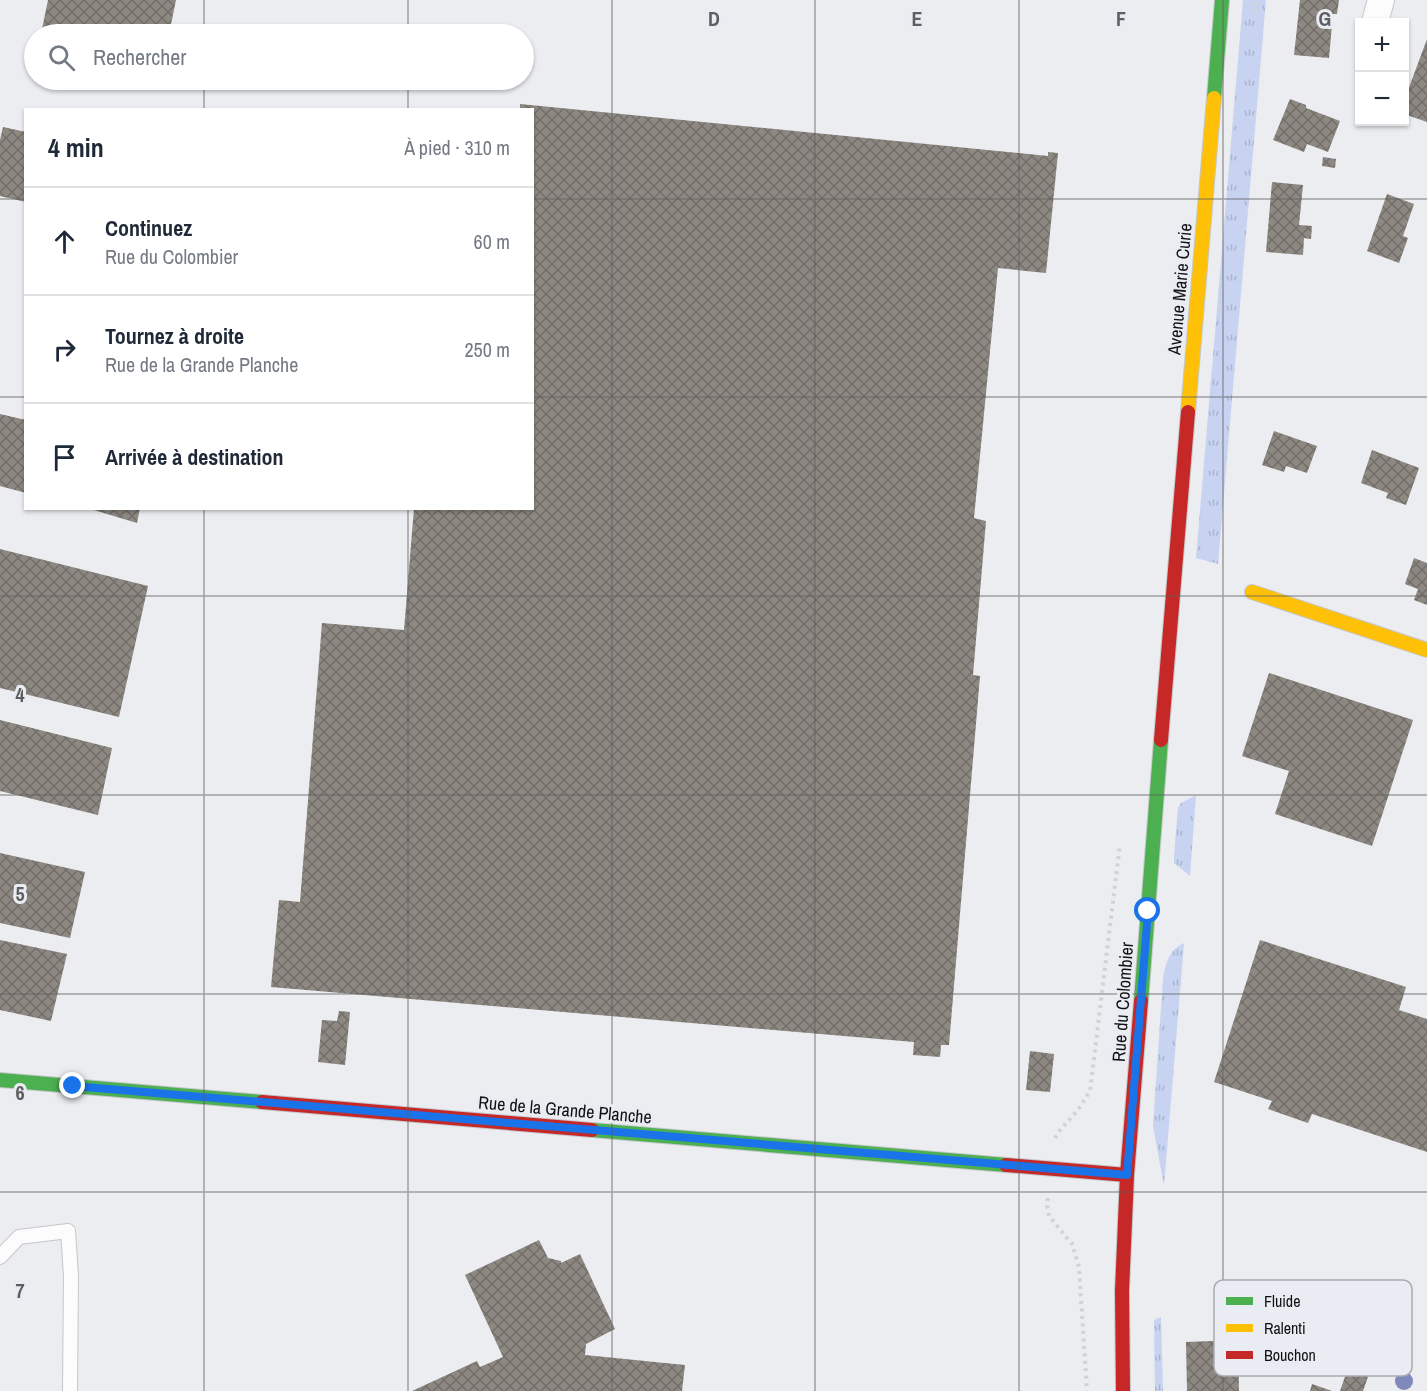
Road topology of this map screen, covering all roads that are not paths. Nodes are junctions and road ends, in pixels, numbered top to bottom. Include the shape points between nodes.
1 (1222, 0) edge
2 (1381, 0) edge
3 (1376, 18) edge
4 (1174, 580) joint
5 (1252, 592) dead end
6 (1427, 650) edge
7 (0, 1080) edge
8 (1127, 1175) junction
9 (0, 1257) edge
10 (70, 1391) edge
11 (1123, 1391) edge

1 - 4 main road, Avenue Marie Curie
2 - 3 street
4 - 8 main road, Rue du Colombier
5 - 6 main road
7 - 8 main road, Rue de la Grande Planche
8 - 11 main road, Rue du Colombier
9 - 10 lane via 19,1237 68,1231

